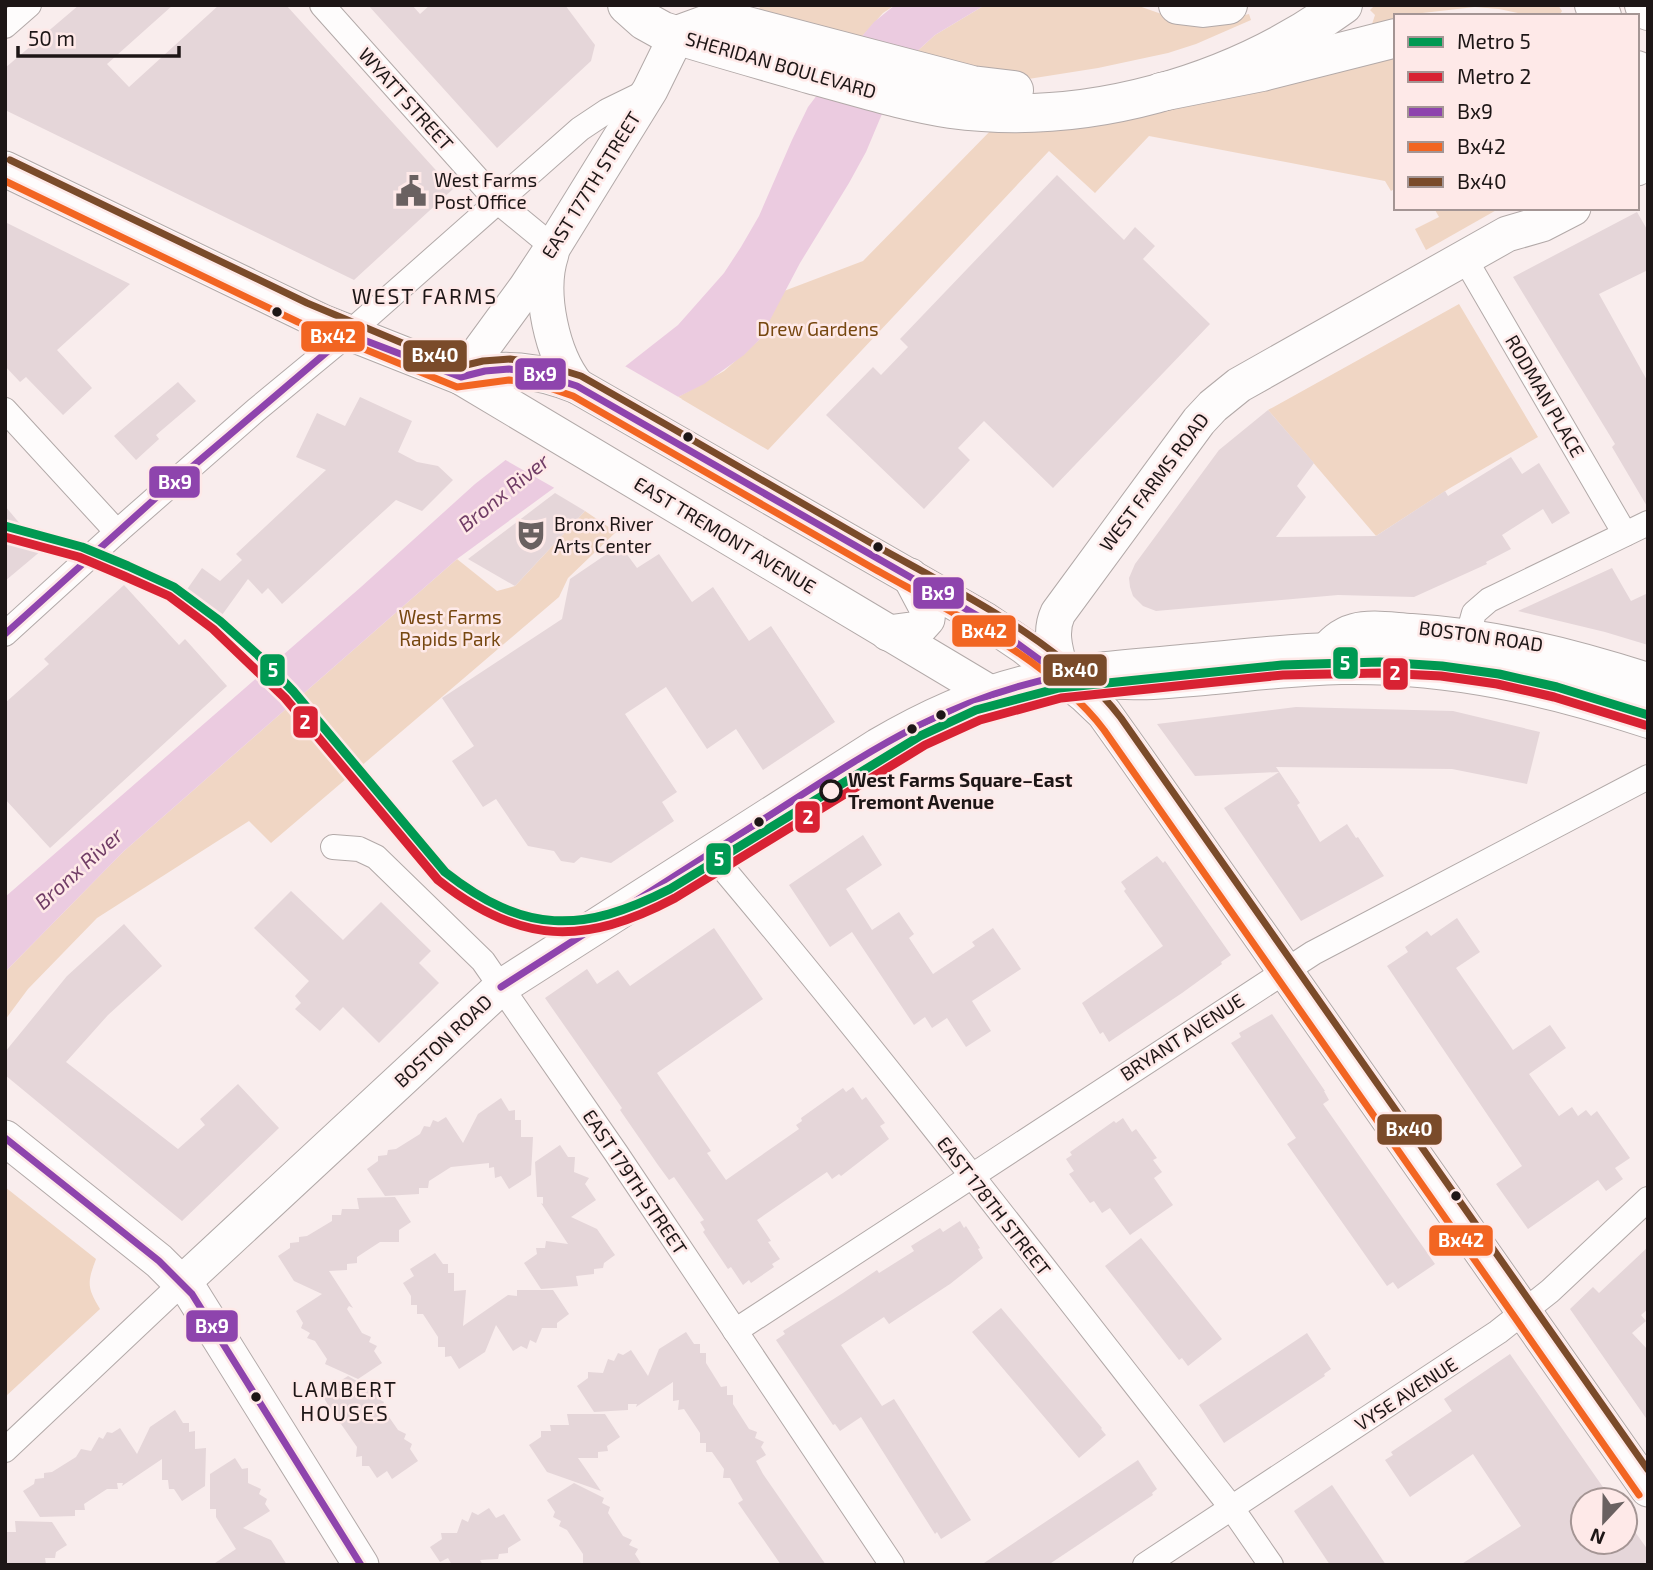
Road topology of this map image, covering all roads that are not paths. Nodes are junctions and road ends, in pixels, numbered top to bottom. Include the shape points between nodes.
1 (29, 5) edge
2 (322, 5) edge
3 (627, 5) edge
4 (1178, 5) edge
5 (1228, 5) edge
6 (1305, 5) edge
7 (1343, 5) edge
8 (1644, 5) edge
9 (1648, 11) edge
10 (5, 26) edge
11 (677, 35) junction
12 (1394, 39) edge
13 (1158, 81) junction
14 (650, 90) junction
15 (5, 169) edge
16 (497, 201) junction
17 (1528, 210) edge
18 (1569, 210) edge
19 (1507, 234) junction
20 (553, 247) junction
21 (1465, 258) junction
22 (348, 334) junction
23 (461, 377) junction
24 (577, 386) junction
25 (5, 410) edge
26 (1648, 523) edge
27 (117, 532) junction
28 (1625, 534) junction
29 (910, 576) junction
30 (1469, 631) junction
31 (888, 633) junction
32 (5, 634) edge
33 (1319, 651) junction
34 (1062, 676) junction
35 (1648, 676) edge
36 (990, 693) junction
37 (1648, 703) edge
38 (1648, 726) edge
39 (1648, 777) edge
40 (333, 847) dead end
41 (710, 853) junction
42 (1285, 970) junction
43 (501, 987) junction
44 (5, 1138) edge
45 (971, 1176) junction
46 (1648, 1199) edge
47 (182, 1283) junction
48 (1524, 1312) junction
49 (735, 1331) junction
50 (5, 1450) edge
51 (1648, 1489) edge
52 (1231, 1507) junction
53 (361, 1565) edge
54 (892, 1565) edge
55 (1145, 1565) edge
56 (1271, 1565) edge

1 - 10 street
2 - 16 street, WYATT STREET
3 - 11 main road via 652,26
4 - 5 main road
6 - 13 main road, SHERIDAN BOULEVARD via 1250,35 1187,61
7 - 13 main road, SHERIDAN BOULEVARD via 1255,56
8 - 9 main road
11 - 13 main road, SHERIDAN BOULEVARD via 799,56 911,102 988,101 1070,110 1117,103
11 - 14 main road, EAST 177TH STREET
12 - 13 main road via 1262,72
14 - 16 street via 580,128
14 - 20 main road, EAST 177TH STREET
15 - 22 main road, EAST TREMONT AVENUE
16 - 20 street, WYATT STREET
16 - 22 street
17 - 19 main road, WEST FARMS ROAD
18 - 19 main road, WEST FARMS ROAD
19 - 21 main road, WEST FARMS ROAD
20 - 23 main road, EAST 177TH STREET
20 - 24 main road via 546,285 550,317 561,362
21 - 28 street, RODMAN PLACE
21 - 34 main road, WEST FARMS ROAD via 1240,385 1213,406 1058,613 1053,635
22 - 23 main road, EAST TREMONT AVENUE
22 - 27 street
23 - 24 main road via 509,369
23 - 31 main road, EAST TREMONT AVENUE
24 - 29 main road
25 - 27 street
26 - 28 street
27 - 32 street
28 - 30 street via 1489,600 1474,613
29 - 31 main road via 928,619 918,629
29 - 34 main road via 996,627
30 - 33 street, BOSTON ROAD via 1362,624 1336,633
30 - 35 street, BOSTON ROAD via 1556,648
31 - 36 main road, EAST TREMONT AVENUE
33 - 34 main road, BOSTON ROAD
33 - 37 main road, BOSTON ROAD via 1482,660 1550,673
34 - 36 main road, BOSTON ROAD
34 - 38 street, BOSTON ROAD via 1140,689 1341,672 1421,675 1525,690
34 - 42 main road via 1104,713
36 - 41 main road, BOSTON ROAD via 895,736
39 - 42 street, BRYANT AVENUE
40 - 43 street, EAST 179TH STREET via 359,849 376,857 469,946
41 - 43 main road, BOSTON ROAD
41 - 45 street, EAST 178TH STREET
42 - 45 street, BRYANT AVENUE
42 - 48 main road
43 - 47 main road, BOSTON ROAD
43 - 49 street, EAST 179TH STREET
44 - 47 main road
45 - 49 street, BRYANT AVENUE
45 - 52 street, EAST 178TH STREET
46 - 48 street, VYSE AVENUE
47 - 50 street, BOSTON ROAD
47 - 53 main road via 201,1306
48 - 51 main road
48 - 52 street, VYSE AVENUE
49 - 54 street, EAST 179TH STREET
52 - 55 street, VYSE AVENUE
52 - 56 street, EAST 178TH STREET

